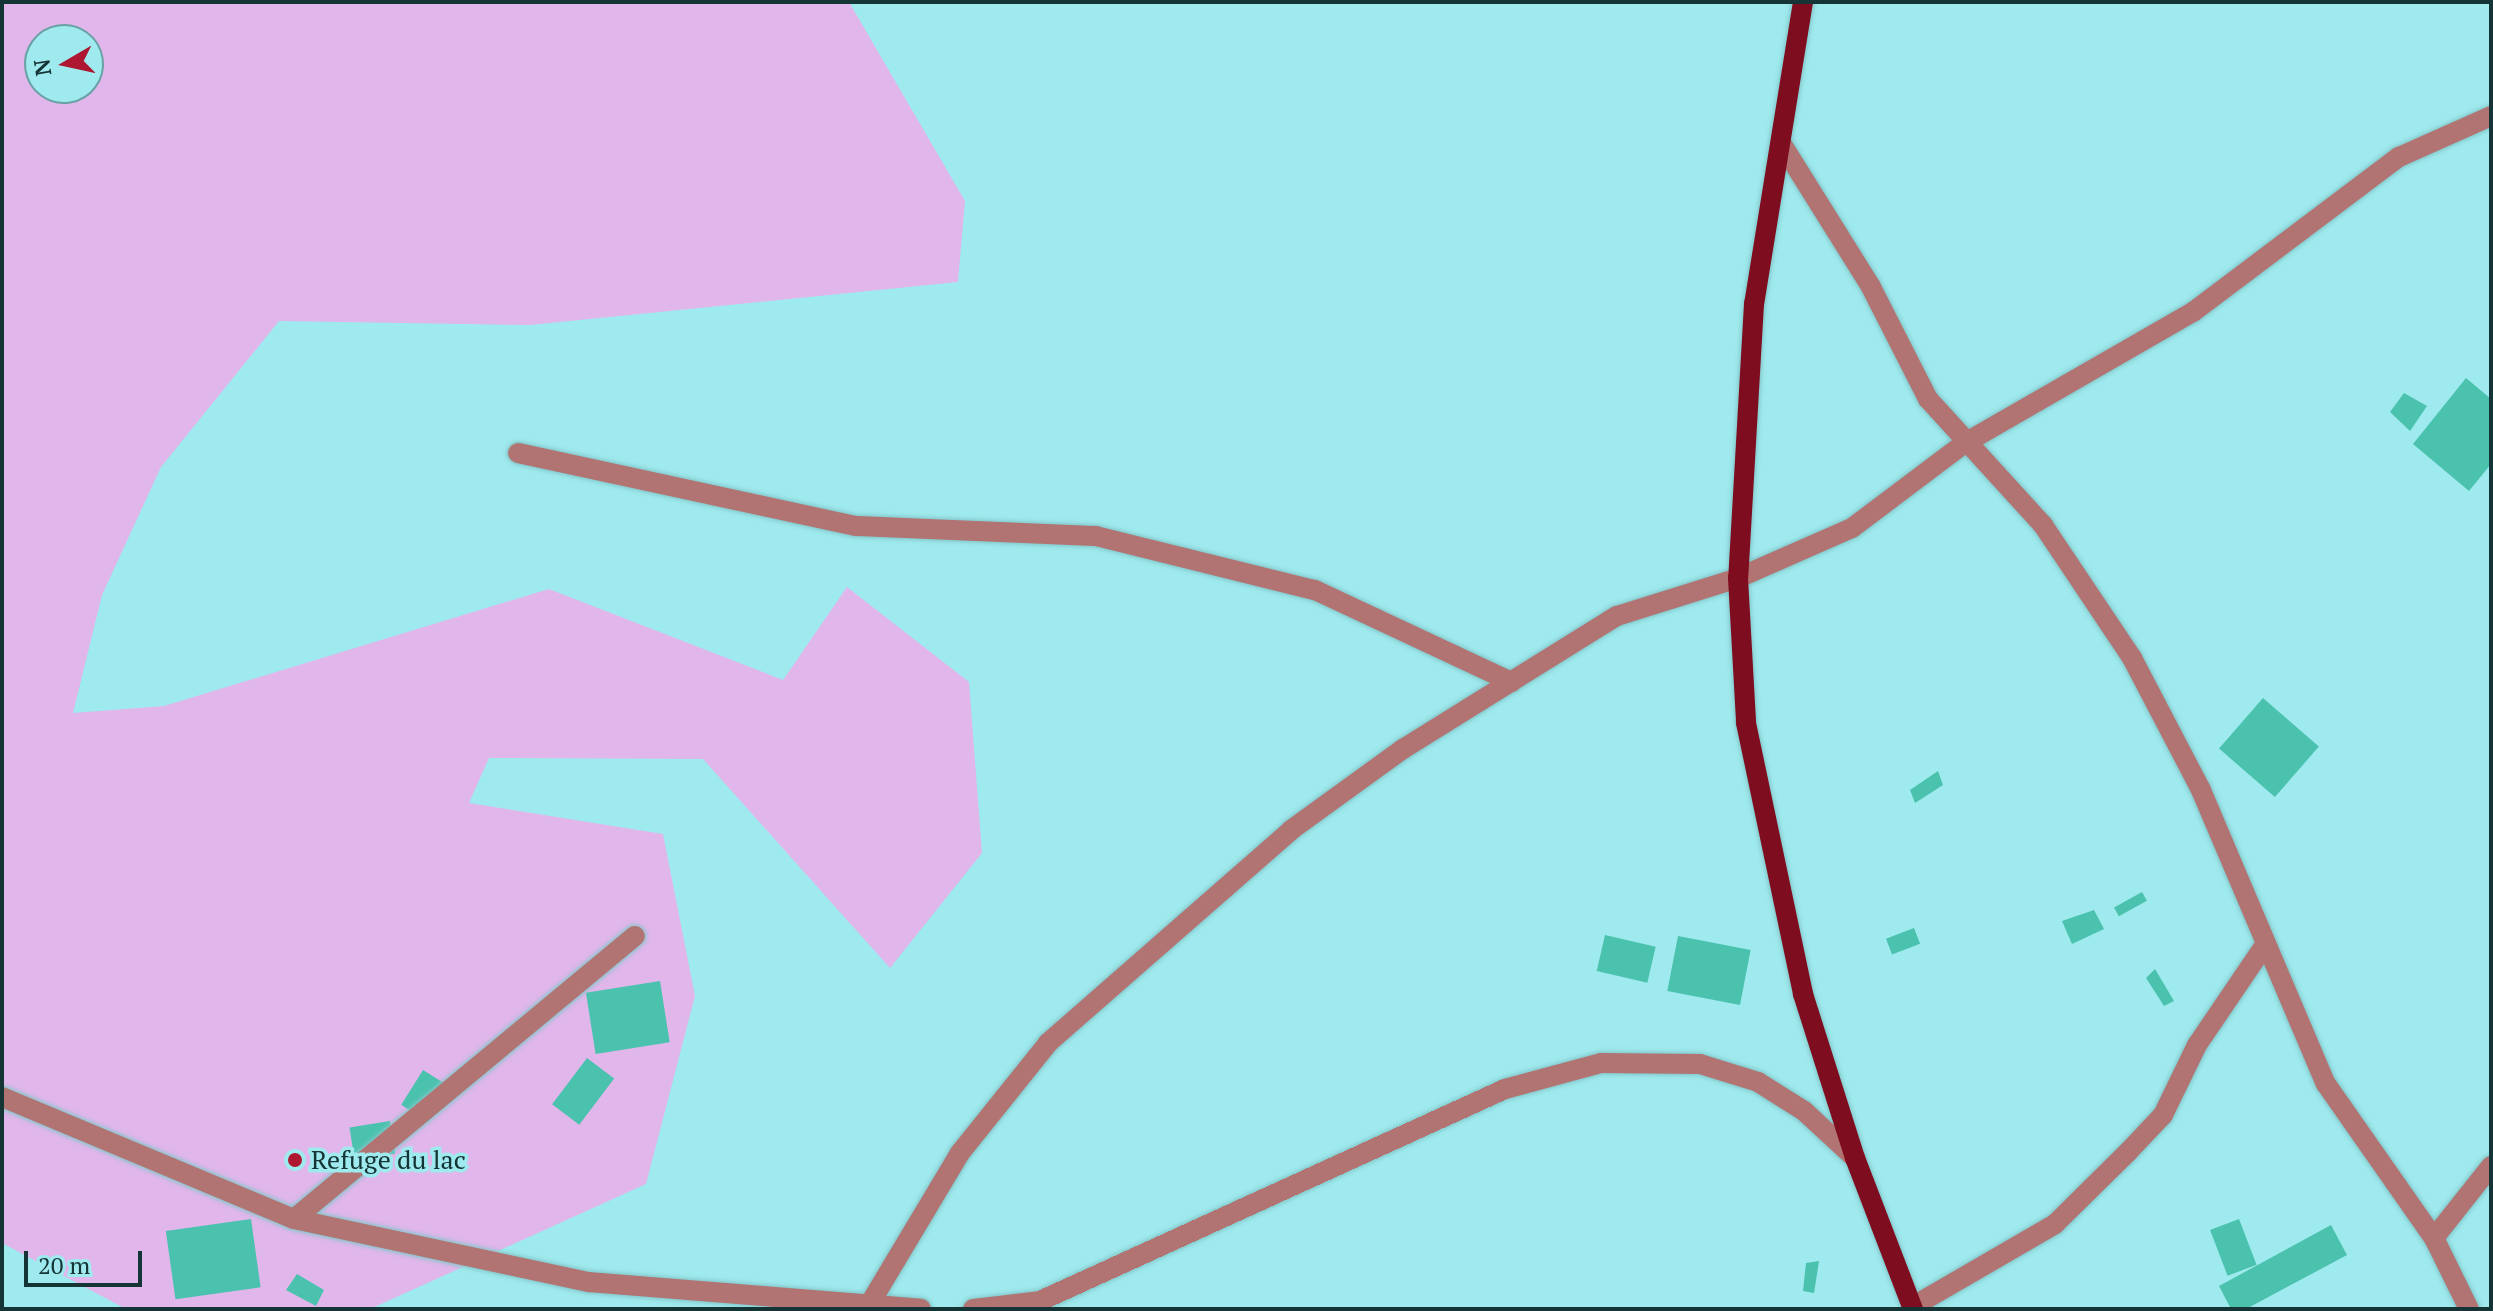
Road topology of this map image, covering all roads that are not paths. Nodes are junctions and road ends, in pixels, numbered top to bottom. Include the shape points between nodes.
1 (1803, 2) edge
2 (2491, 116) edge
3 (1783, 146) junction
4 (1965, 443) junction
5 (518, 453) dead end
6 (1738, 578) junction
7 (1511, 682) junction
8 (635, 936) dead end
9 (2265, 945) junction
10 (2, 1097) edge
11 (1855, 1158) junction
12 (2491, 1166) edge
13 (294, 1219) junction
14 (2434, 1238) junction
15 (869, 1305) junction
16 (1912, 1308) edge
17 (921, 1309) edge
18 (973, 1309) edge
19 (2469, 1309) edge

1 - 3 main road
2 - 4 street via 2399,157 2193,312
3 - 4 street via 1871,287 1928,399
3 - 6 main road via 1754,304
4 - 6 street via 1852,528
4 - 9 street via 2043,525 2132,658 2201,790
5 - 7 street via 856,526 1096,536 1315,590
6 - 7 street via 1617,616
6 - 11 main road via 1746,723 1772,857 1803,994
7 - 15 street via 1403,749 1291,830 1048,1043 960,1153
8 - 13 street
9 - 14 street via 2326,1084
9 - 16 street via 2197,1045 2163,1115 2128,1152 2055,1224
10 - 13 street
11 - 16 main road
11 - 18 street via 1804,1111 1758,1082 1700,1064 1601,1063 1505,1089 1040,1301
12 - 14 street
13 - 15 street via 589,1282
14 - 19 street
15 - 17 street

